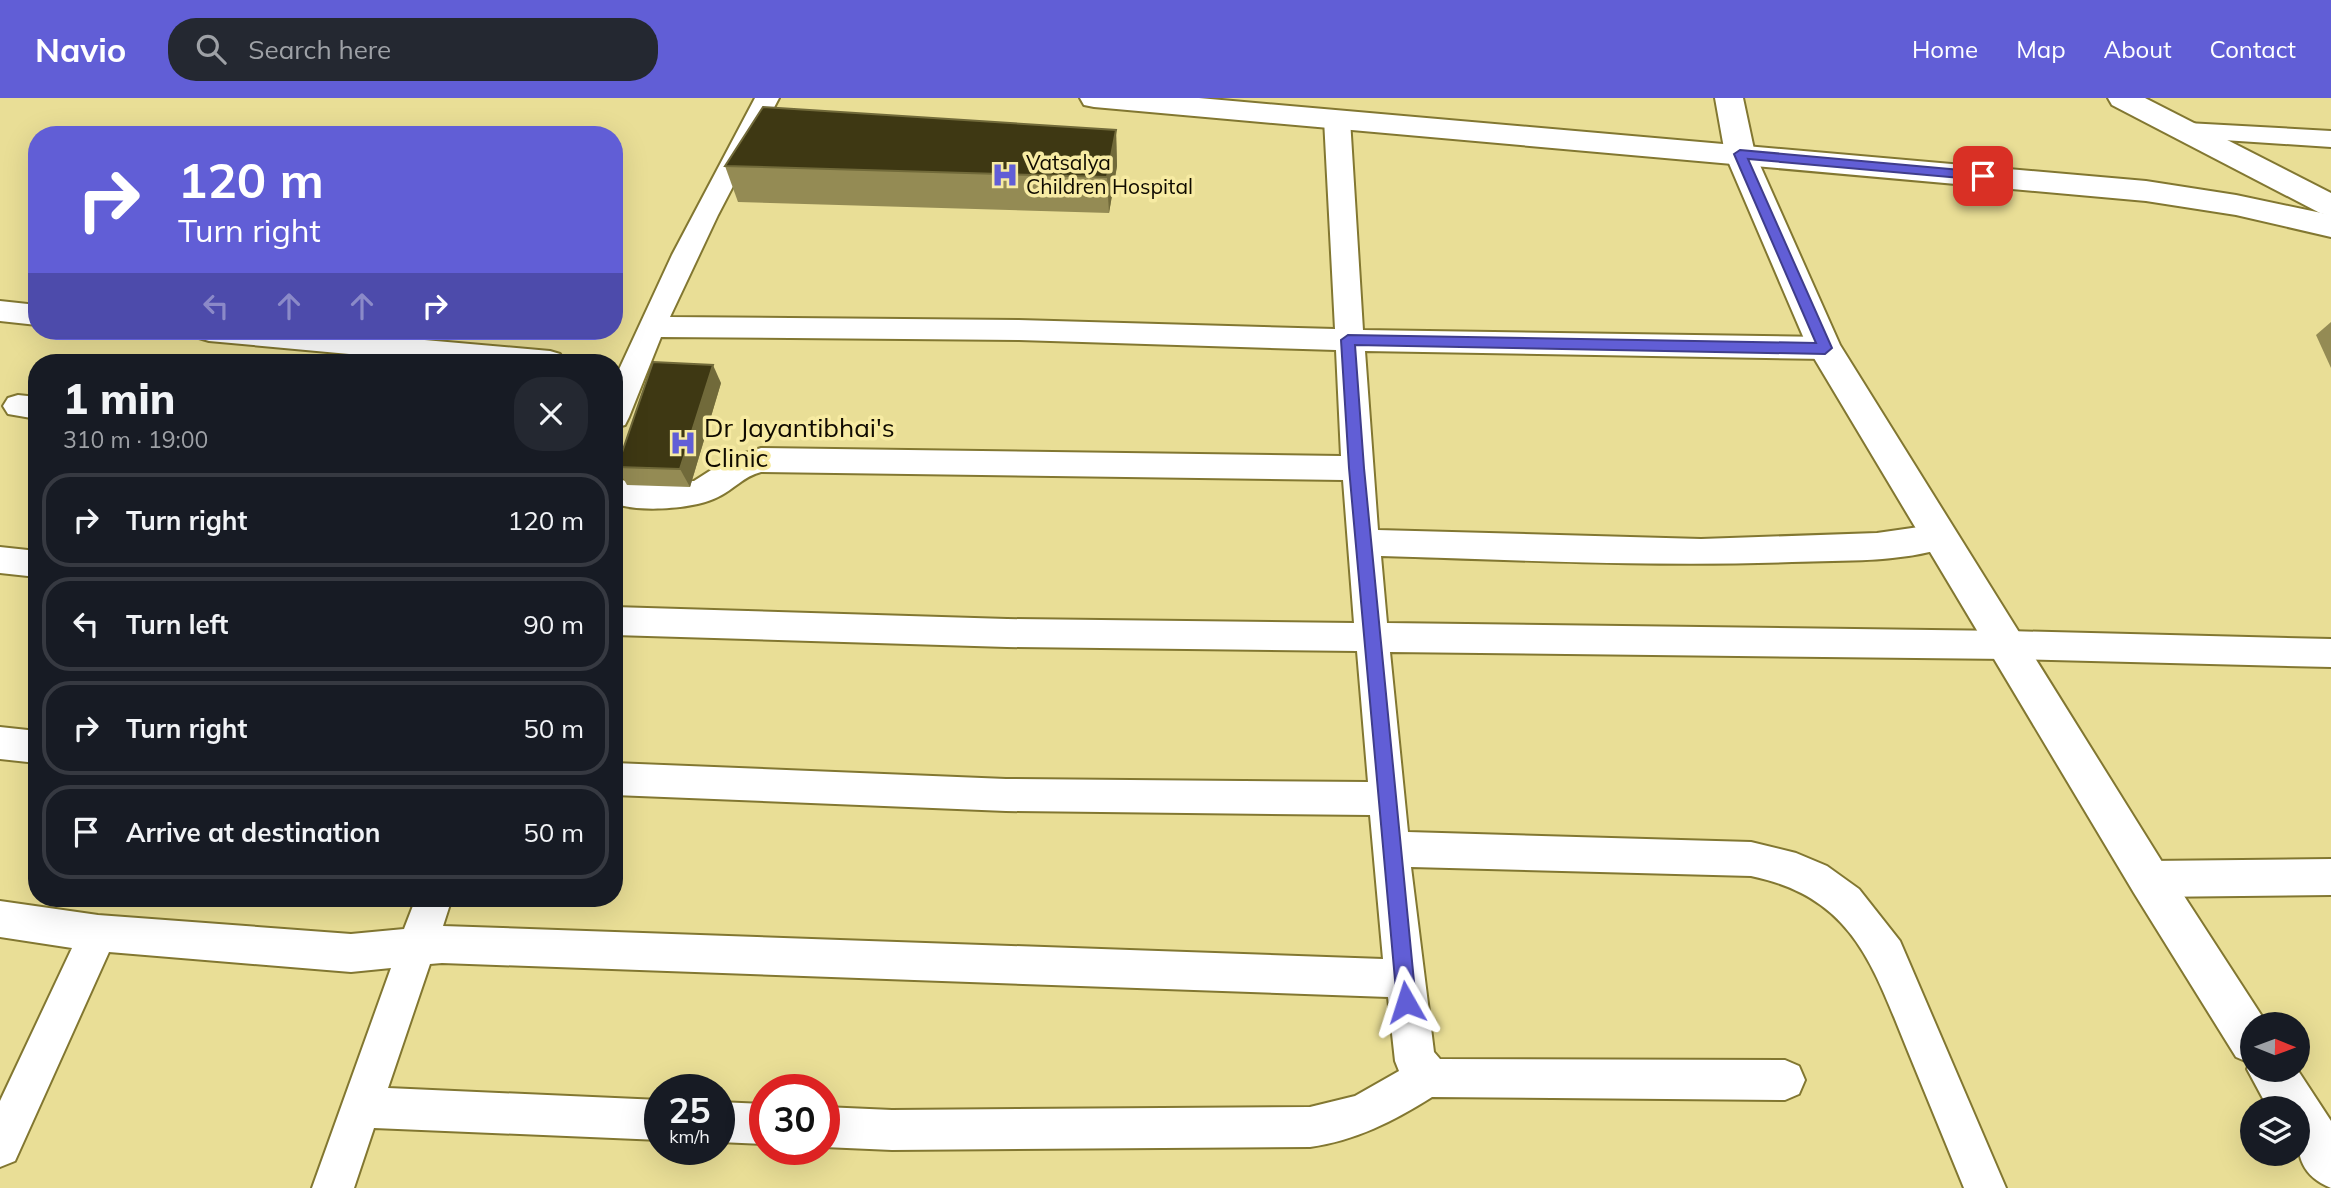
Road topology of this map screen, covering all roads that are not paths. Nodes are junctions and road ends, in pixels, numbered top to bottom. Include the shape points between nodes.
1 (767, 98) edge
2 (1094, 98) edge
3 (1729, 98) edge
4 (2122, 98) edge
5 (1337, 119) junction
6 (2187, 131) junction
7 (2331, 139) edge
8 (1740, 154) junction
9 (2331, 205) edge
10 (2331, 226) edge
11 (0, 311) edge
12 (28, 314) edge
13 (652, 327) junction
14 (261, 340) edge
15 (1348, 340) junction
16 (1825, 348) junction
17 (331, 352) edge
18 (375, 354) edge
19 (624, 366) edge
20 (1357, 468) junction
21 (623, 494) edge
22 (1940, 537) junction
23 (1364, 543) junction
24 (0, 560) edge
25 (28, 563) edge
26 (623, 621) edge
27 (1374, 638) junction
28 (2008, 645) junction
29 (2331, 653) edge
30 (0, 743) edge
31 (28, 746) edge
32 (623, 779) edge
33 (1387, 799) junction
34 (1390, 849) junction
35 (2331, 877) edge
36 (2150, 879) junction
37 (431, 907) edge
38 (0, 919) edge
39 (98, 933) junction
40 (417, 945) junction
41 (1404, 979) junction
42 (2240, 1022) edge
43 (1429, 1076) junction
44 (1785, 1080) dead end
45 (2279, 1082) edge
46 (359, 1107) junction
47 (644, 1119) edge
48 (840, 1128) edge
49 (2313, 1128) edge
50 (1, 1143) edge
51 (333, 1188) edge
52 (1985, 1188) edge

1 - 13 street via 698,226
2 - 5 street
3 - 8 street
4 - 6 street
5 - 8 street
5 - 15 street
6 - 7 street
6 - 9 street
8 - 10 street via 2146,191
8 - 16 street
11 - 12 street
13 - 15 street via 1019,330
13 - 19 street
14 - 17 street
15 - 16 street
15 - 20 street
16 - 22 street
17 - 18 street
20 - 21 street via 761,460 734,468 695,493
20 - 23 street
22 - 23 street via 1877,546 1702,552
22 - 28 street
23 - 27 street
24 - 25 street
26 - 27 street
27 - 28 street
27 - 33 street
28 - 29 street
28 - 36 street
30 - 31 street
32 - 33 street via 1006,795
33 - 34 street
34 - 41 street
34 - 52 street via 1751,859 1793,867 1815,877 1866,921 1887,954
35 - 36 street
36 - 42 street
37 - 40 street
38 - 39 street
39 - 40 street via 351,953
39 - 50 street
40 - 41 street
40 - 46 street
41 - 43 street via 1415,1061
43 - 44 street
43 - 48 street via 1358,1117 1310,1127
45 - 49 street
46 - 47 street
46 - 51 street

